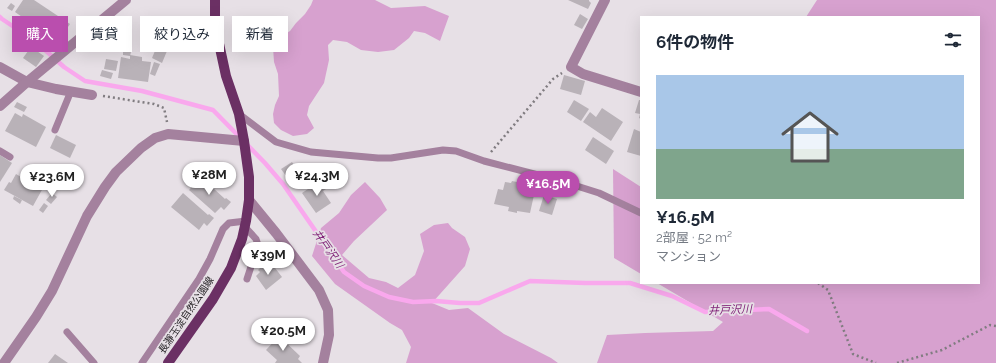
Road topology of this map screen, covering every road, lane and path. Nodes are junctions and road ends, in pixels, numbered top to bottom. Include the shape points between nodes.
1 (215, 0) edge
2 (605, 0) edge
3 (122, 1) edge
4 (0, 67) edge
5 (571, 68) junction
6 (27, 82) junction
7 (71, 91) junction
8 (640, 92) edge
9 (92, 95) joint
10 (0, 106) edge
11 (239, 114) junction
12 (55, 130) dead end
13 (186, 135) junction
14 (244, 141) junction
15 (0, 151) edge
16 (10, 157) dead end
17 (484, 161) junction
18 (249, 200) junction
19 (640, 214) edge
20 (245, 224) junction
21 (246, 279) dead end
22 (819, 284) edge
23 (996, 326) edge
24 (67, 332) dead end
25 (4, 363) edge
26 (94, 363) edge
27 (142, 363) edge
28 (168, 363) edge
29 (323, 363) edge
30 (876, 363) edge
31 (897, 363) edge

1 - 11 main road, 長瀞玉淀自然公園線 via 215,25 226,76
2 - 5 street
3 - 6 street
4 - 6 street
5 - 8 street
5 - 17 path via 553,79
6 - 7 street
6 - 10 street
7 - 9 street
7 - 12 lane
9 - 13 path via 154,104 164,108 167,122
11 - 14 main road, 長瀞玉淀自然公園線
11 - 17 lane via 276,142 312,152 391,158 443,150 456,151
13 - 14 street
13 - 25 street via 168,134 155,138 116,172 87,216 52,291
14 - 18 main road, 長瀞玉淀自然公園線
15 - 16 lane
17 - 19 lane via 599,193
18 - 20 main road, 長瀞玉淀自然公園線
18 - 29 street via 319,290 328,310 329,335
20 - 21 lane via 258,245
20 - 27 lane via 229,223 223,229 199,279
20 - 28 main road, 長瀞玉淀自然公園線 via 231,268 213,300
22 - 30 path via 828,290 853,354
23 - 31 path via 990,325 942,350
24 - 26 lane

